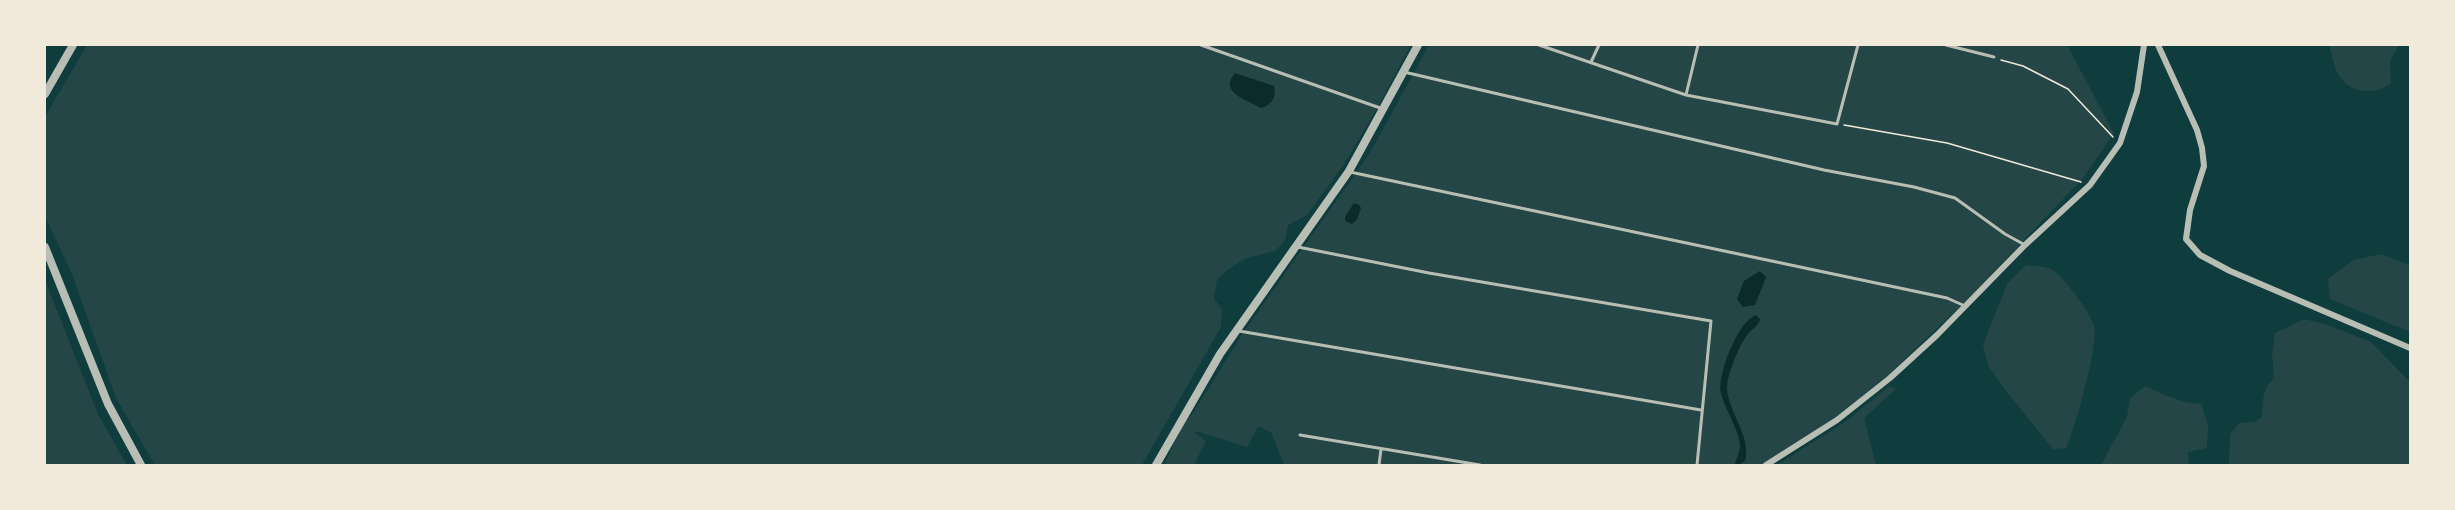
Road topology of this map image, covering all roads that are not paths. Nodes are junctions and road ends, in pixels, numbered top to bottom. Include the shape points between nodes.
1 (73, 45) edge
2 (1201, 45) edge
3 (1418, 45) edge
4 (1539, 45) edge
5 (1599, 45) edge
6 (1698, 45) edge
7 (1858, 45) edge
8 (1946, 45) edge
9 (2144, 45) edge
10 (2158, 45) edge
11 (1994, 57) road end
12 (1591, 62) junction
13 (1404, 72) junction
14 (45, 94) edge
15 (1686, 94) junction
16 (1384, 110) junction
17 (1348, 171) junction
18 (2025, 244) junction
19 (45, 247) edge
20 (1296, 247) junction
21 (1966, 306) junction
22 (1237, 330) junction
23 (2410, 348) edge
24 (1701, 410) junction
25 (1300, 435) dead end
26 (1381, 448) junction
27 (141, 465) edge
28 (1156, 465) edge
29 (1379, 465) edge
30 (1480, 465) edge
31 (1697, 465) edge
32 (1766, 465) edge

1 - 14 street
2 - 16 lane
3 - 13 street
4 - 12 lane
5 - 12 lane
6 - 15 lane
7 - 15 lane via 1837,124
8 - 11 lane
9 - 18 street via 2137,92 2120,143 2090,185
10 - 23 street via 2198,130 2202,148 2204,166 2190,210 2186,240 2200,255 2230,271
12 - 15 lane
13 - 16 street
13 - 18 lane via 1955,198
16 - 17 street
17 - 20 street
17 - 21 lane via 1947,298
18 - 21 street
19 - 27 street via 108,404
20 - 22 street
20 - 24 lane via 1711,321
21 - 32 street via 1890,378 1837,420
22 - 24 lane
22 - 28 street
24 - 31 lane
25 - 26 lane
26 - 29 lane
26 - 30 lane

